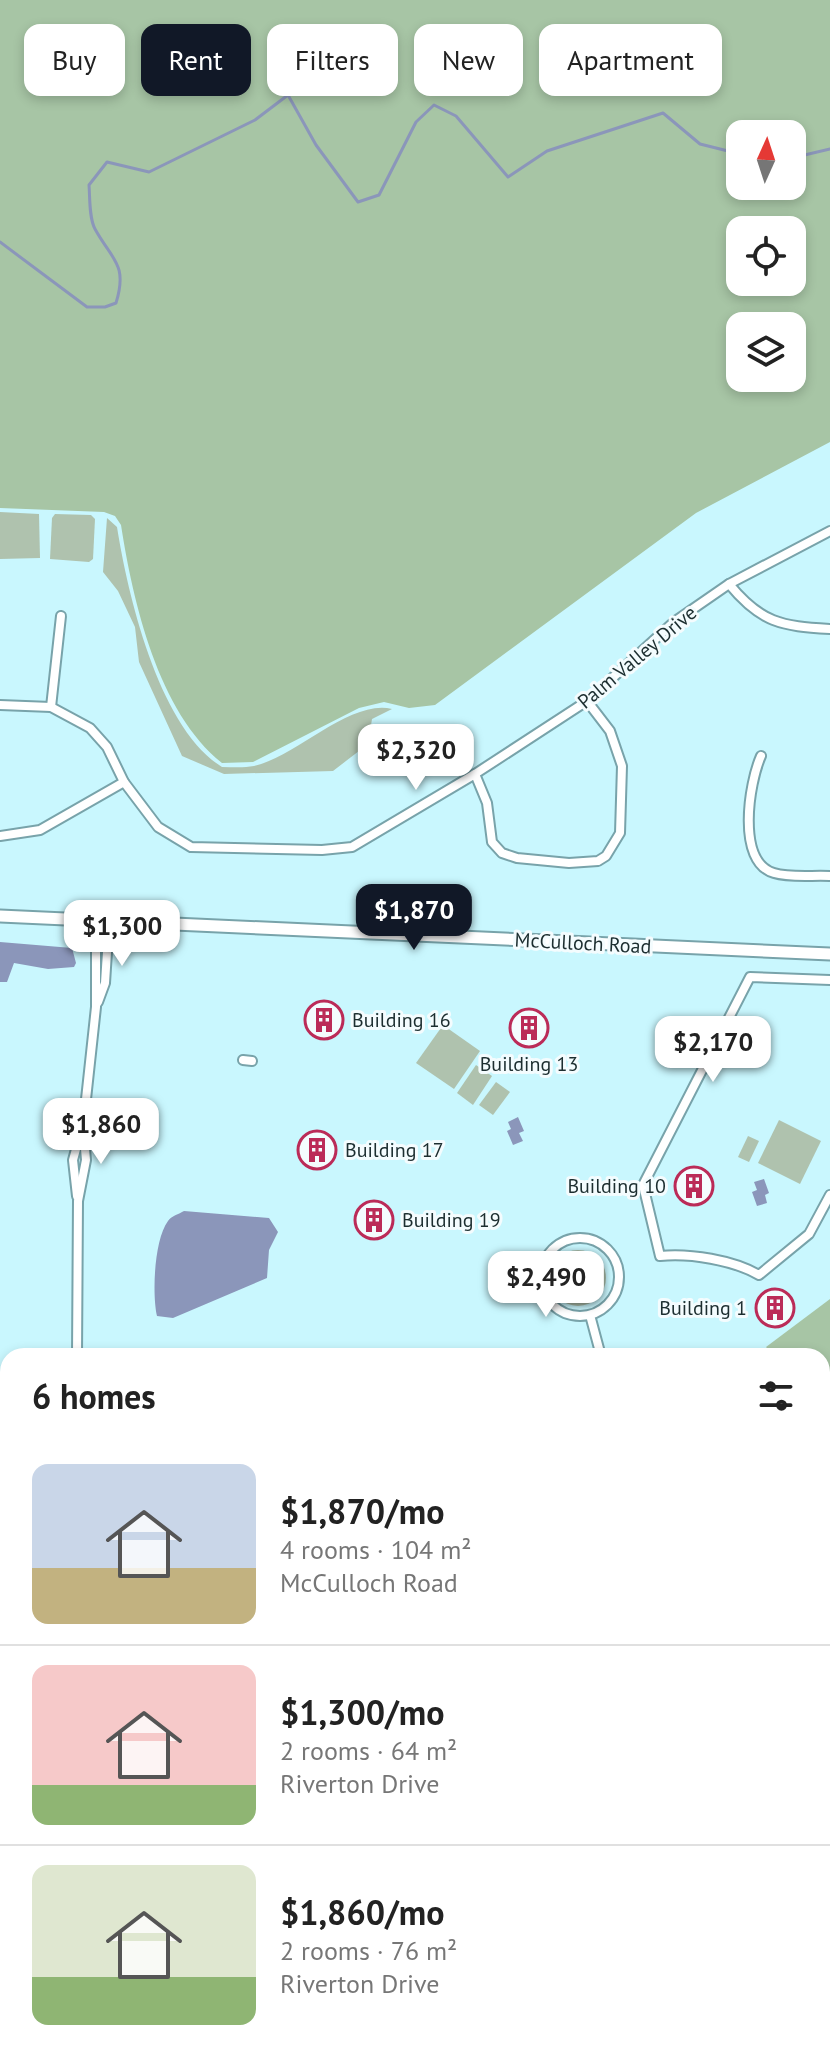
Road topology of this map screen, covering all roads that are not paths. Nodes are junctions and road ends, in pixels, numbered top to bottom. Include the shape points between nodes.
1 (830, 531) edge
2 (729, 584) junction
3 (61, 616) dead end
4 (830, 629) edge
5 (587, 701) junction
6 (0, 705) edge
7 (51, 707) junction
8 (761, 756) dead end
9 (475, 774) junction
10 (124, 782) junction
11 (0, 836) edge
12 (830, 876) edge
13 (0, 916) edge
14 (96, 920) junction
15 (109, 921) junction
16 (830, 954) edge
17 (830, 980) edge
18 (96, 1007) junction
19 (830, 1195) edge
20 (590, 1315) junction
21 (77, 1348) edge
22 (599, 1348) edge

1 - 2 street, Palm Valley Drive
2 - 4 street via 767,620
2 - 5 street, Palm Valley Drive via 674,622
3 - 7 street
5 - 9 street, Palm Valley Drive
5 - 9 street via 610,731 622,766 620,833 606,856 569,863 502,853 492,842 487,803
6 - 7 street, Palm Valley Drive
7 - 10 street, Palm Valley Drive via 90,728 107,747
8 - 12 street via 751,777 750,846 756,863 774,873
9 - 10 street, Palm Valley Drive via 365,841 322,850 191,847 158,827
10 - 11 street via 40,830
13 - 14 street, McCulloch Road
14 - 15 street, McCulloch Road
14 - 18 street
15 - 16 street, McCulloch Road
15 - 18 street via 105,983
17 - 19 street via 750,977 643,1185 660,1256 747,1268 759,1275 809,1234
18 - 21 street via 83,1127 73,1160 78,1201
20 - 20 street via 612,1299 619,1270 596,1241 573,1239 547,1257 542,1283 554,1306
20 - 22 street

